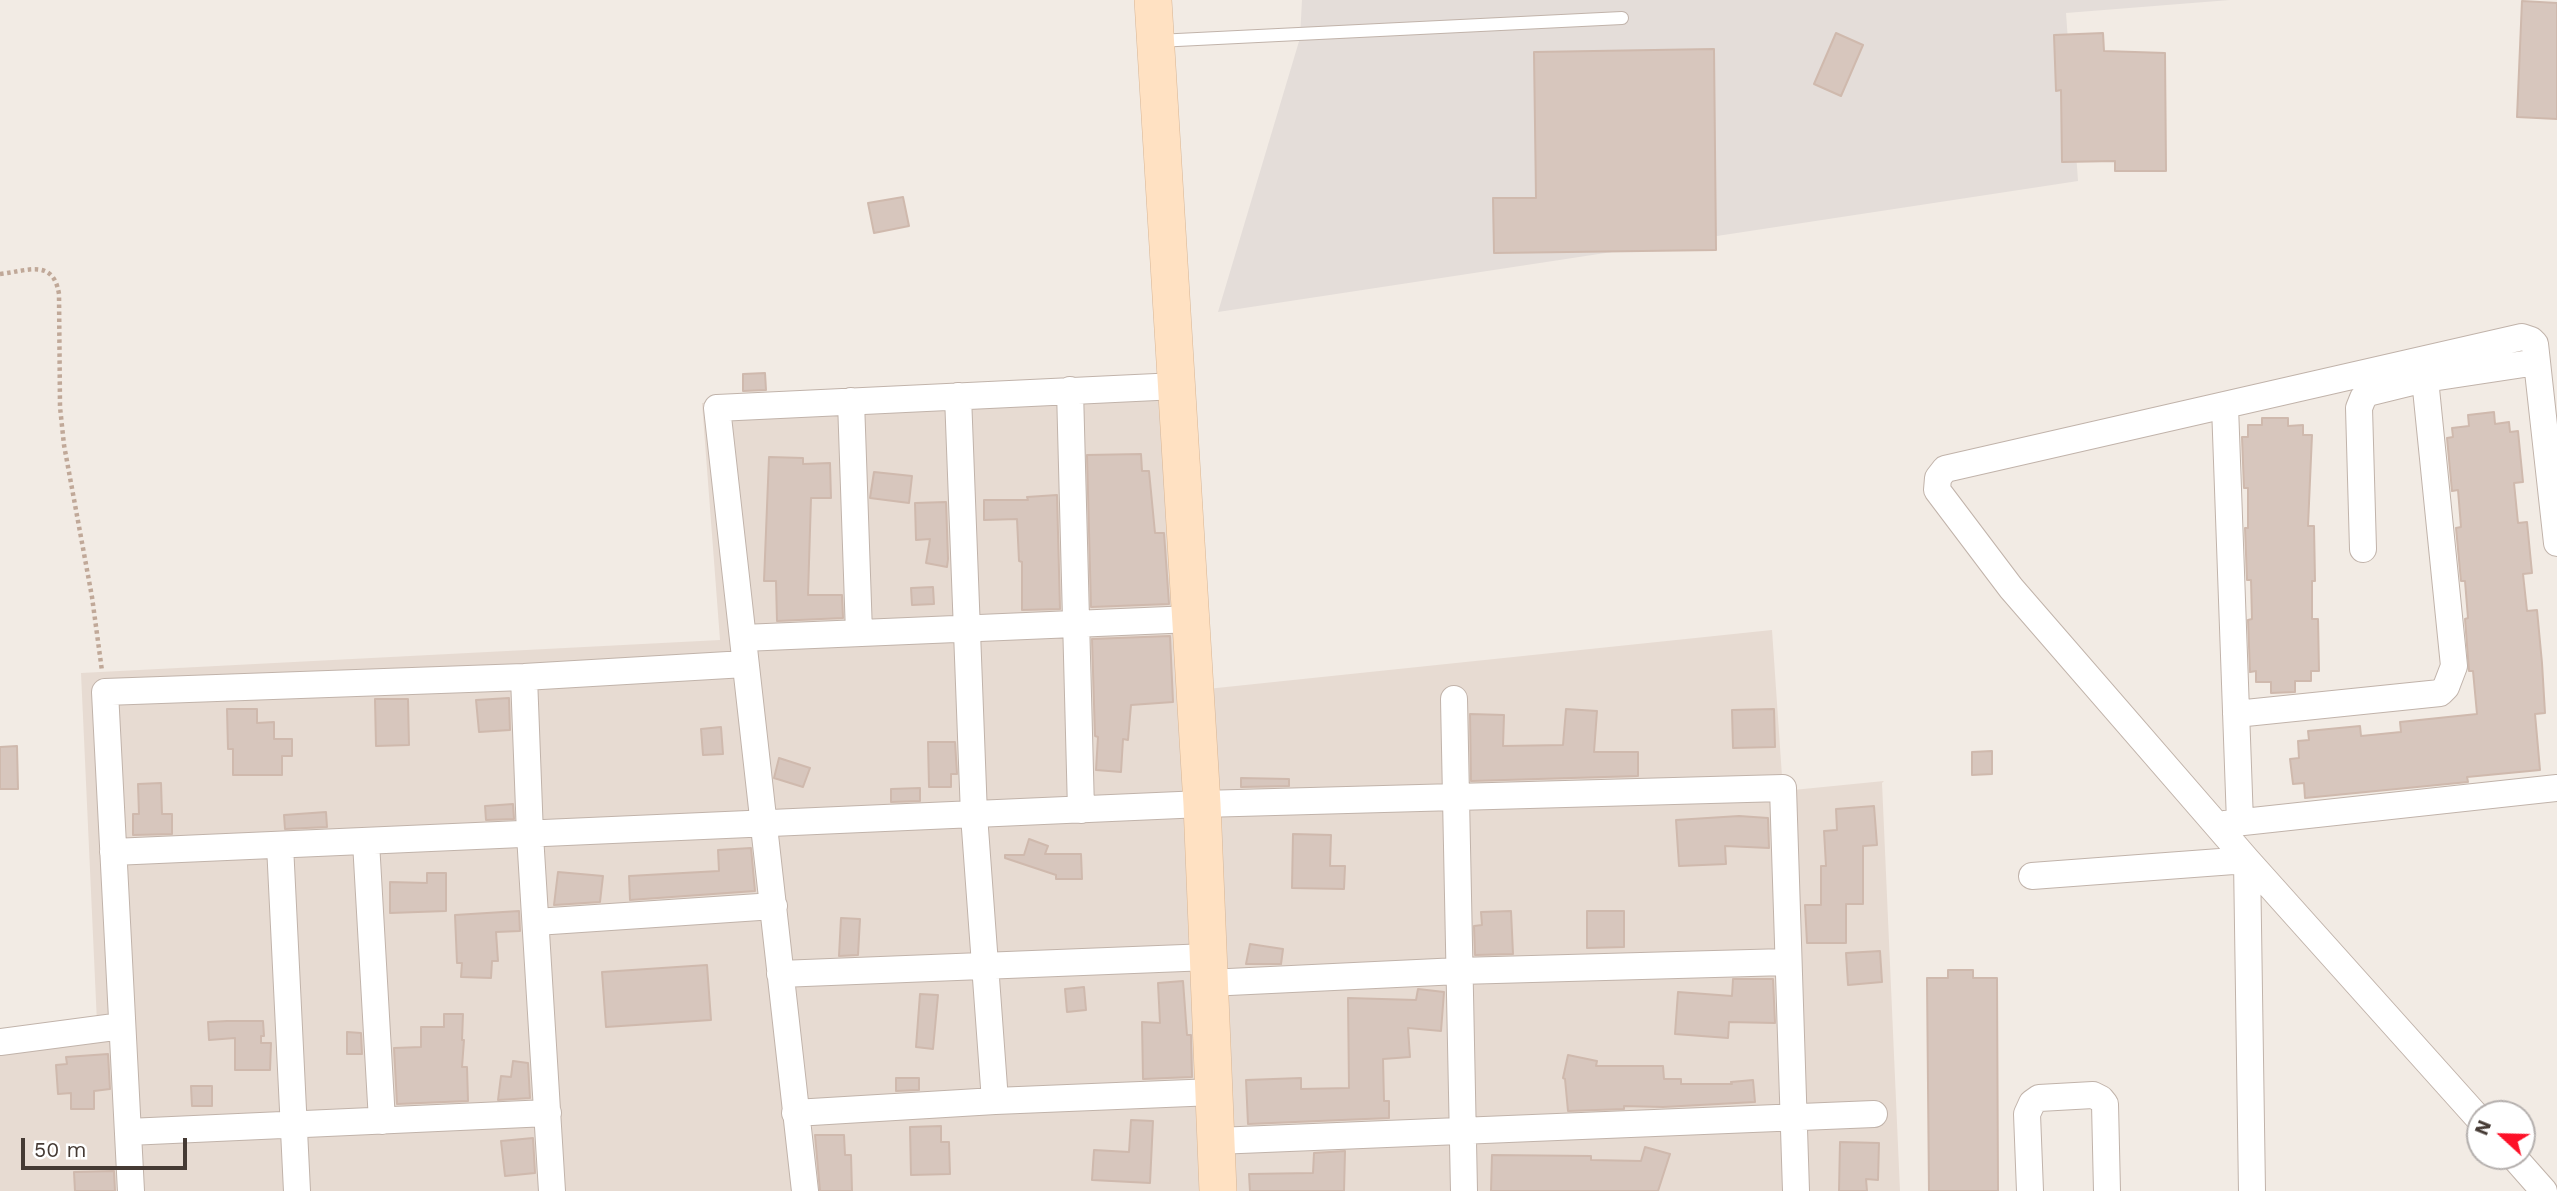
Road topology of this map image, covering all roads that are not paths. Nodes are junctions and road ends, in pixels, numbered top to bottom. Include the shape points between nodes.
1 (1153, 0) edge
2 (1622, 18) dead end
3 (1155, 41) junction
4 (2537, 362) junction
5 (2425, 379) junction
6 (1177, 386) junction
7 (1070, 390) junction
8 (958, 396) junction
9 (851, 401) junction
10 (2225, 406) junction
11 (2557, 543) edge
12 (2362, 549) dead end
13 (1192, 619) junction
14 (1077, 624) junction
15 (968, 629) junction
16 (859, 633) junction
17 (743, 638) junction
18 (746, 664) junction
19 (524, 677) junction
20 (1454, 699) dead end
21 (2236, 714) junction
22 (2557, 788) edge
23 (1456, 796) junction
24 (1202, 804) junction
25 (1081, 810) junction
26 (974, 815) junction
27 (2228, 823) junction
28 (765, 825) junction
29 (530, 835) junction
30 (366, 842) junction
31 (280, 845) junction
32 (113, 852) junction
33 (2247, 860) junction
34 (2032, 876) dead end
35 (774, 906) junction
36 (536, 922) junction
37 (1787, 962) junction
38 (985, 966) junction
39 (1208, 970) junction
40 (1459, 971) junction
41 (780, 974) junction
42 (122, 1026) junction
43 (0, 1042) edge
44 (1214, 1092) junction
45 (995, 1101) junction
46 (2466, 1103) edge
47 (548, 1113) junction
48 (795, 1113) junction
49 (1874, 1114) dead end
50 (1793, 1119) junction
51 (382, 1121) junction
52 (295, 1126) junction
53 (1463, 1131) junction
54 (128, 1132) junction
55 (1216, 1141) junction
56 (2525, 1170) edge
57 (131, 1191) edge
58 (298, 1191) edge
59 (552, 1191) edge
60 (805, 1191) edge
61 (1218, 1191) edge
62 (1464, 1191) edge
63 (1796, 1191) edge
64 (2030, 1191) edge
65 (2108, 1191) edge
66 (2252, 1191) edge
67 (2544, 1191) edge

1 - 3 main road
2 - 3 lane
3 - 6 main road
4 - 5 street
4 - 10 street via 2535,344 2522,337
4 - 11 street
5 - 12 street via 2363,398
5 - 21 street via 2454,666 2446,687 2440,693
6 - 7 street
6 - 13 main road
7 - 8 street
7 - 14 street
8 - 9 street
8 - 15 street
9 - 16 street
9 - 17 street via 717,408
10 - 21 street
10 - 27 street via 1945,468 1937,489 2011,588
13 - 14 street
13 - 24 main road
14 - 15 street
14 - 25 street
15 - 16 street
15 - 26 street
16 - 17 street
17 - 18 street
18 - 19 street
18 - 28 street
19 - 29 street
19 - 32 street via 105,692
20 - 23 street
21 - 27 street
22 - 27 street
23 - 24 street
23 - 37 street via 1783,788
23 - 40 street
24 - 25 street
24 - 39 main road
25 - 26 street
26 - 28 street
26 - 38 street
27 - 33 street
28 - 29 street
28 - 35 street
29 - 30 street
29 - 36 street
30 - 31 street
30 - 51 street
31 - 32 street
31 - 52 street
32 - 42 street
33 - 34 street
33 - 46 street
33 - 66 street
35 - 36 street
35 - 41 street
36 - 47 street
37 - 40 street
37 - 50 street
38 - 39 street
38 - 41 street
38 - 45 street
39 - 40 street
39 - 44 main road
40 - 53 street
41 - 48 street
42 - 43 street
42 - 54 street
44 - 45 street
44 - 55 main road
45 - 48 street
47 - 51 street
47 - 59 street
48 - 60 street
49 - 50 street
50 - 53 street
50 - 63 street
51 - 52 street
52 - 54 street
52 - 58 street
53 - 55 street
53 - 62 street
54 - 57 street
55 - 61 main road
56 - 67 street
64 - 65 street via 2027,1114 2032,1103 2039,1098 2093,1095 2105,1104

